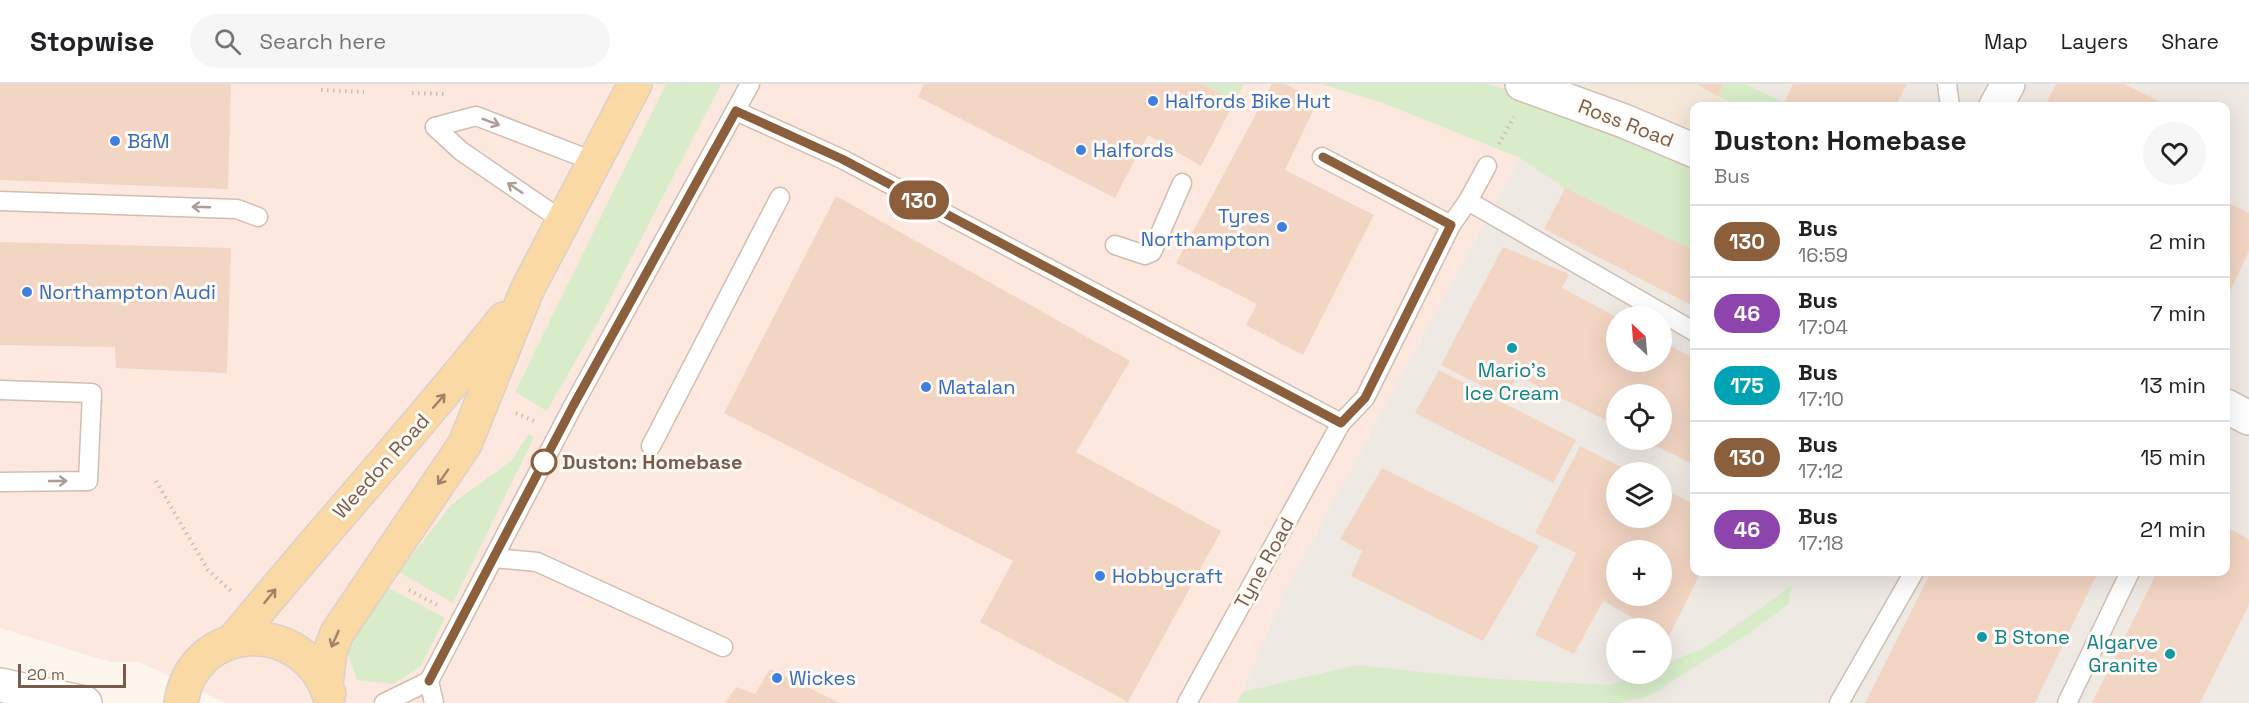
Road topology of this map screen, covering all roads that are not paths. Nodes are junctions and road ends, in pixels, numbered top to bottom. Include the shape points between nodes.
1 (635, 84) edge
2 (750, 84) edge
3 (1947, 84) edge
4 (2008, 84) edge
5 (1526, 86) edge
6 (1949, 102) edge
7 (1998, 102) edge
8 (736, 111) junction
9 (1690, 149) edge
10 (1323, 157) dead end
11 (593, 161) junction
12 (1487, 166) road end
13 (1182, 183) dead end
14 (780, 197) dead end
15 (0, 201) edge
16 (1468, 201) junction
17 (258, 217) dead end
18 (563, 221) junction
19 (1451, 225) junction
20 (1115, 245) dead end
21 (527, 290) junction
22 (1690, 329) edge
23 (0, 390) edge
24 (2230, 408) edge
25 (2249, 418) edge
26 (1341, 423) junction
27 (651, 446) dead end
28 (0, 482) edge
29 (494, 558) junction
30 (1912, 576) edge
31 (2128, 576) edge
32 (233, 641) junction
33 (723, 647) dead end
34 (429, 681) junction
35 (0, 685) edge
36 (329, 693) edge
37 (85, 703) edge
38 (180, 703) edge
39 (384, 703) edge
40 (434, 703) edge
41 (1187, 703) edge
42 (1839, 703) edge
43 (2067, 703) edge

1 - 11 main road, Weedon Road
2 - 8 lane
3 - 6 lane
4 - 7 street
5 - 9 street, Ross Road
8 - 26 lane via 842,159
8 - 29 lane
10 - 19 lane
11 - 18 main road, Weedon Road
18 -> 11 lane via 461,151 435,126 476,116
12 - 16 lane, Tyne Road
13 - 20 lane via 1152,252 1145,255
14 - 27 lane
17 -> 15 lane via 237,209
16 - 19 lane, Tyne Road
16 - 22 lane
18 - 21 main road, Weedon Road
19 - 26 lane, Tyne Road via 1365,398
32 -> 21 main road, Weedon Road via 323,531 442,397
21 -> 36 main road, Weedon Road via 465,444 337,633 330,652
28 -> 23 lane via 88,481 92,393
24 - 25 street
26 - 41 lane, Tyne Road
29 - 33 lane via 537,562
29 - 34 lane
30 - 42 lane
31 - 43 lane
32 - 36 main road via 255,637 277,640 297,650 314,664
32 - 38 main road via 211,652 193,669
34 - 39 lane
34 - 40 lane
35 - 37 street

